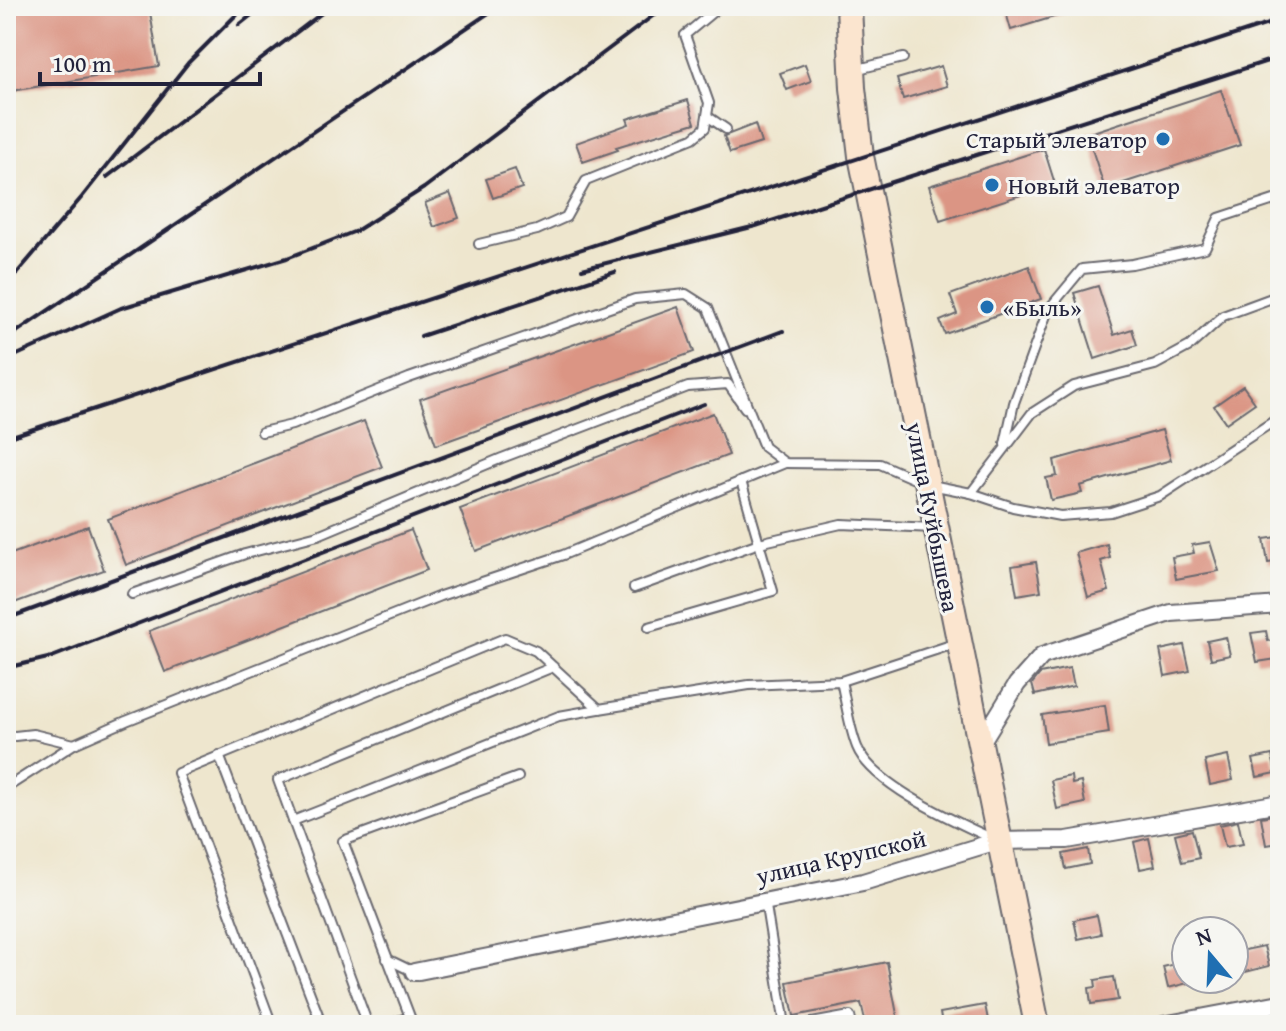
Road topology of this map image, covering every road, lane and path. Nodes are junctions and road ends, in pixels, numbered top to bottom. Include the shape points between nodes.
1 (720, 6) edge
2 (849, 6) edge
3 (903, 58) dead end
4 (853, 71) junction
5 (710, 118) junction
6 (726, 129) dead end
7 (1280, 198) edge
8 (479, 244) dead end
9 (1280, 295) edge
10 (1280, 417) edge
11 (752, 419) junction
12 (262, 432) dead end
13 (1005, 444) junction
14 (785, 463) junction
15 (741, 481) junction
16 (926, 484) junction
17 (971, 493) junction
18 (935, 528) junction
19 (759, 543) junction
20 (634, 588) dead end
21 (132, 594) dead end
22 (1280, 605) edge
23 (649, 627) dead end
24 (958, 643) junction
25 (553, 667) junction
26 (841, 681) junction
27 (599, 709) junction
28 (6, 737) edge
29 (74, 744) junction
30 (979, 747) junction
31 (219, 755) junction
32 (518, 777) dead end
33 (6, 788) edge
34 (1280, 803) edge
35 (293, 821) junction
36 (997, 841) junction
37 (765, 900) junction
38 (387, 959) junction
39 (414, 972) joint
40 (1280, 1003) edge
41 (272, 1025) edge
42 (322, 1025) edge
43 (368, 1025) edge
44 (386, 1025) edge
45 (785, 1025) edge
46 (801, 1025) edge
47 (852, 1025) edge
48 (1037, 1025) edge
49 (1163, 1025) edge

1 - 5 lane via 685,35
2 - 4 street, улица Куйбышева
3 - 4 lane
4 - 16 street, улица Куйбышева via 861,156
5 - 6 lane
5 - 8 lane via 693,138 586,181 566,217
7 - 13 lane via 1219,218 1205,248 1082,269 1048,310
9 - 13 lane via 1223,316 1190,346 1155,365 1074,386 1032,413
10 - 17 lane via 1160,496 1111,512 1060,516
11 - 12 lane via 708,308 686,294 635,299
11 - 14 lane via 764,447
11 - 21 lane via 728,384 688,387 318,535
13 - 17 lane
14 - 15 lane
14 - 16 lane via 880,464
15 - 19 lane
15 - 29 lane
16 - 17 lane
16 - 18 street, улица Куйбышева
18 - 19 lane via 841,524
18 - 24 street, улица Куйбышева
19 - 20 lane
19 - 23 lane via 773,591
22 - 30 street via 1171,613 1042,656 1017,684
24 - 26 lane
24 - 30 street, улица Куйбышева
25 - 27 lane
25 - 31 lane via 536,651 505,638
25 - 35 lane via 278,780
26 - 27 lane via 749,685
26 - 36 lane via 857,750 918,804
27 - 35 lane via 559,716
28 - 29 lane via 33,734
29 - 33 lane
30 - 36 street, улица Куйбышева
31 - 41 lane via 178,773
31 - 42 lane
32 - 38 lane via 343,841
34 - 36 street, улица Крупской via 1067,840
35 - 43 lane
36 - 37 street, улица Крупской via 863,882
36 - 48 street, улица Куйбышева
37 - 39 street, улица Крупской
37 - 45 lane
38 - 39 lane
38 - 44 lane via 410,1017
40 - 49 street
46 - 47 lane via 850,1016

